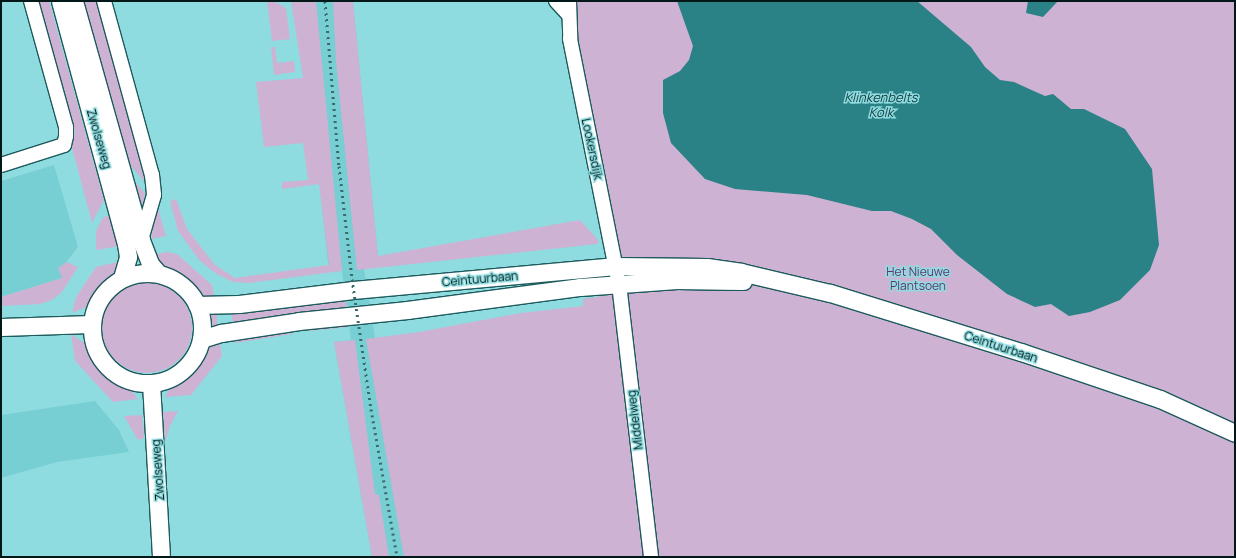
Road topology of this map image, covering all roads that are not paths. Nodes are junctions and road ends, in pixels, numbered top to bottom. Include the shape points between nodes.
1 (31, 1) edge
2 (60, 1) edge
3 (74, 1) edge
4 (104, 1) edge
5 (556, 1) edge
6 (568, 7) edge
7 (1, 165) edge
8 (141, 240) junction
9 (616, 266) junction
10 (159, 274) junction
11 (122, 278) junction
12 (762, 278) junction
13 (619, 284) junction
14 (197, 305) junction
15 (91, 324) junction
16 (1, 327) edge
17 (201, 339) junction
18 (151, 383) junction
19 (1235, 433) edge
20 (161, 557) edge
21 (651, 557) edge

1 - 7 street via 66,127 64,145
2 - 11 street, Zwolseweg via 126,244 128,257
3 - 8 street, Zwolseweg
4 - 8 street via 152,175 154,195
5 - 6 street, Lookersdijk
6 - 9 street, Lookersdijk via 570,39
8 - 10 street, Zwolseweg via 150,264
9 - 12 street, Ceintuurbaan via 707,267
9 - 13 street, Lookersdijk
9 - 14 street, Ceintuurbaan via 353,290 239,304
10 - 11 street via 140,273
10 - 14 street via 182,285
11 - 15 street via 100,297
12 - 13 street, Ceintuurbaan via 740,281 676,280
12 - 19 street, Ceintuurbaan via 830,293 1021,352 1160,399
13 - 17 street, Ceintuurbaan via 300,321 221,333
13 - 21 street, Middelweg
14 - 17 street via 201,316
15 - 16 street
15 - 18 street via 97,352 108,368 123,378
17 - 18 street via 187,366 171,378
18 - 20 street, Zwolseweg

